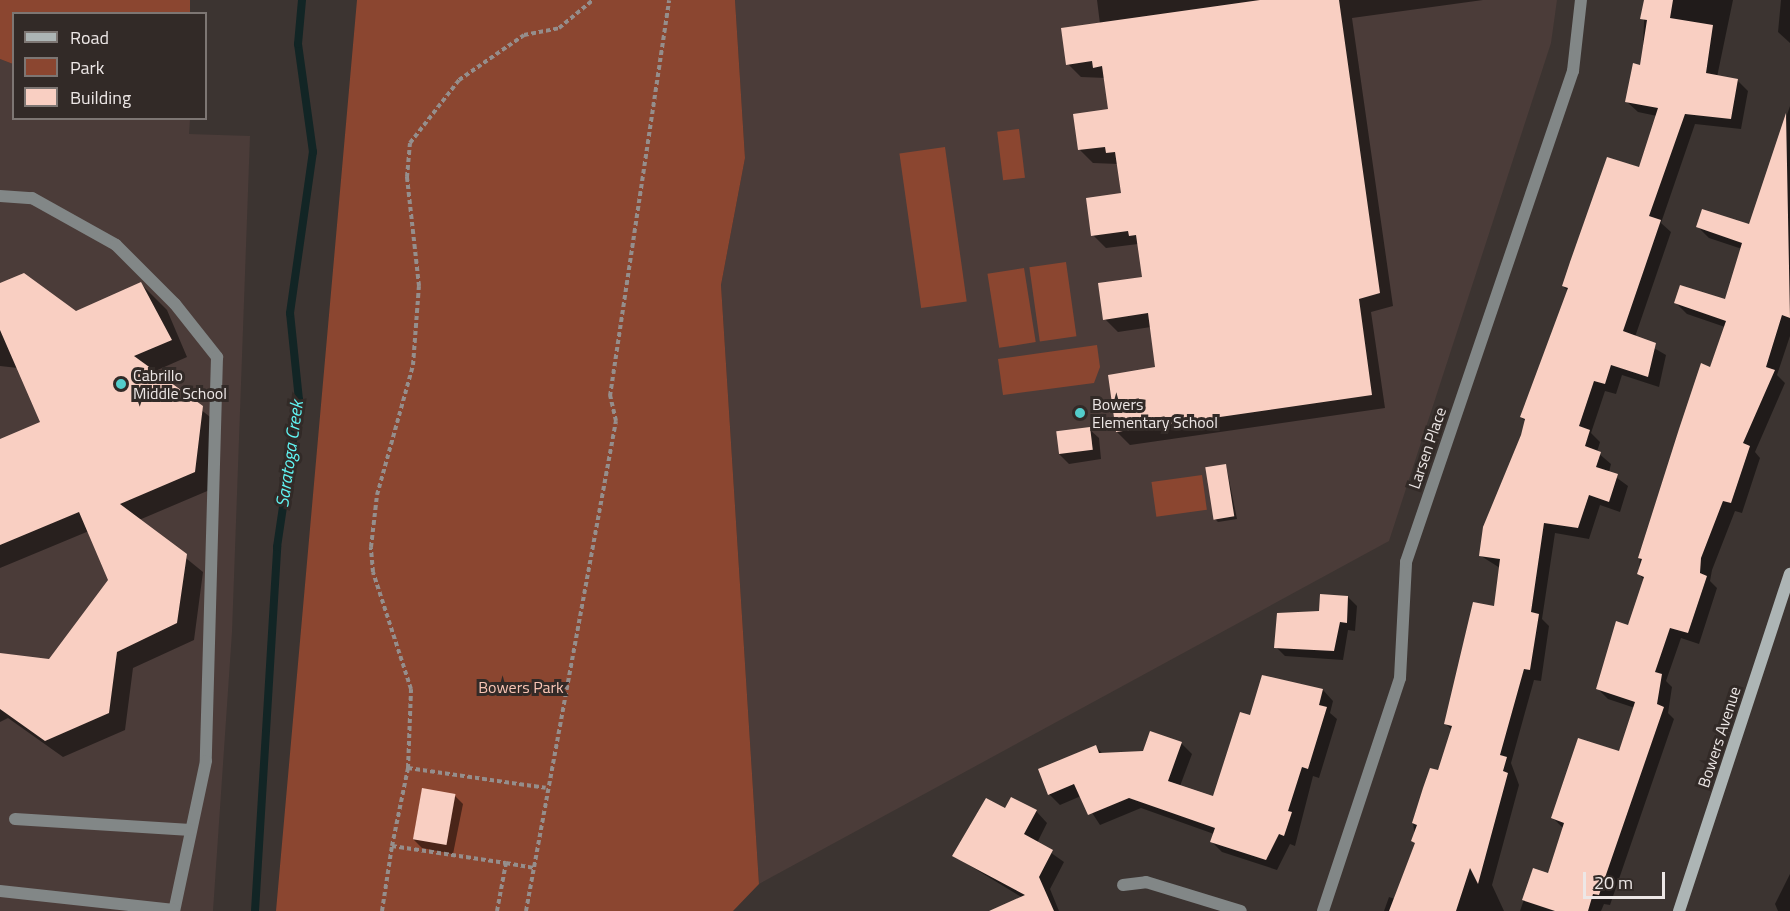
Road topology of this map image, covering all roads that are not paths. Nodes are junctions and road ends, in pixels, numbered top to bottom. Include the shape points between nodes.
1 (1581, 0) edge
2 (0, 196) edge
3 (1790, 574) edge
4 (15, 819) dead end
5 (191, 830) junction
6 (1123, 885) dead end
7 (0, 891) edge
8 (174, 910) edge
9 (1241, 911) edge
10 (1323, 911) edge
11 (1679, 911) edge

1 - 10 street, Larsen Place via 1573,71 1406,562 1400,678
2 - 5 street via 32,198 116,245 175,303 218,357 206,761
3 - 11 main road, Bowers Avenue
4 - 5 street
5 - 8 street
6 - 9 street via 1146,882
7 - 8 street

